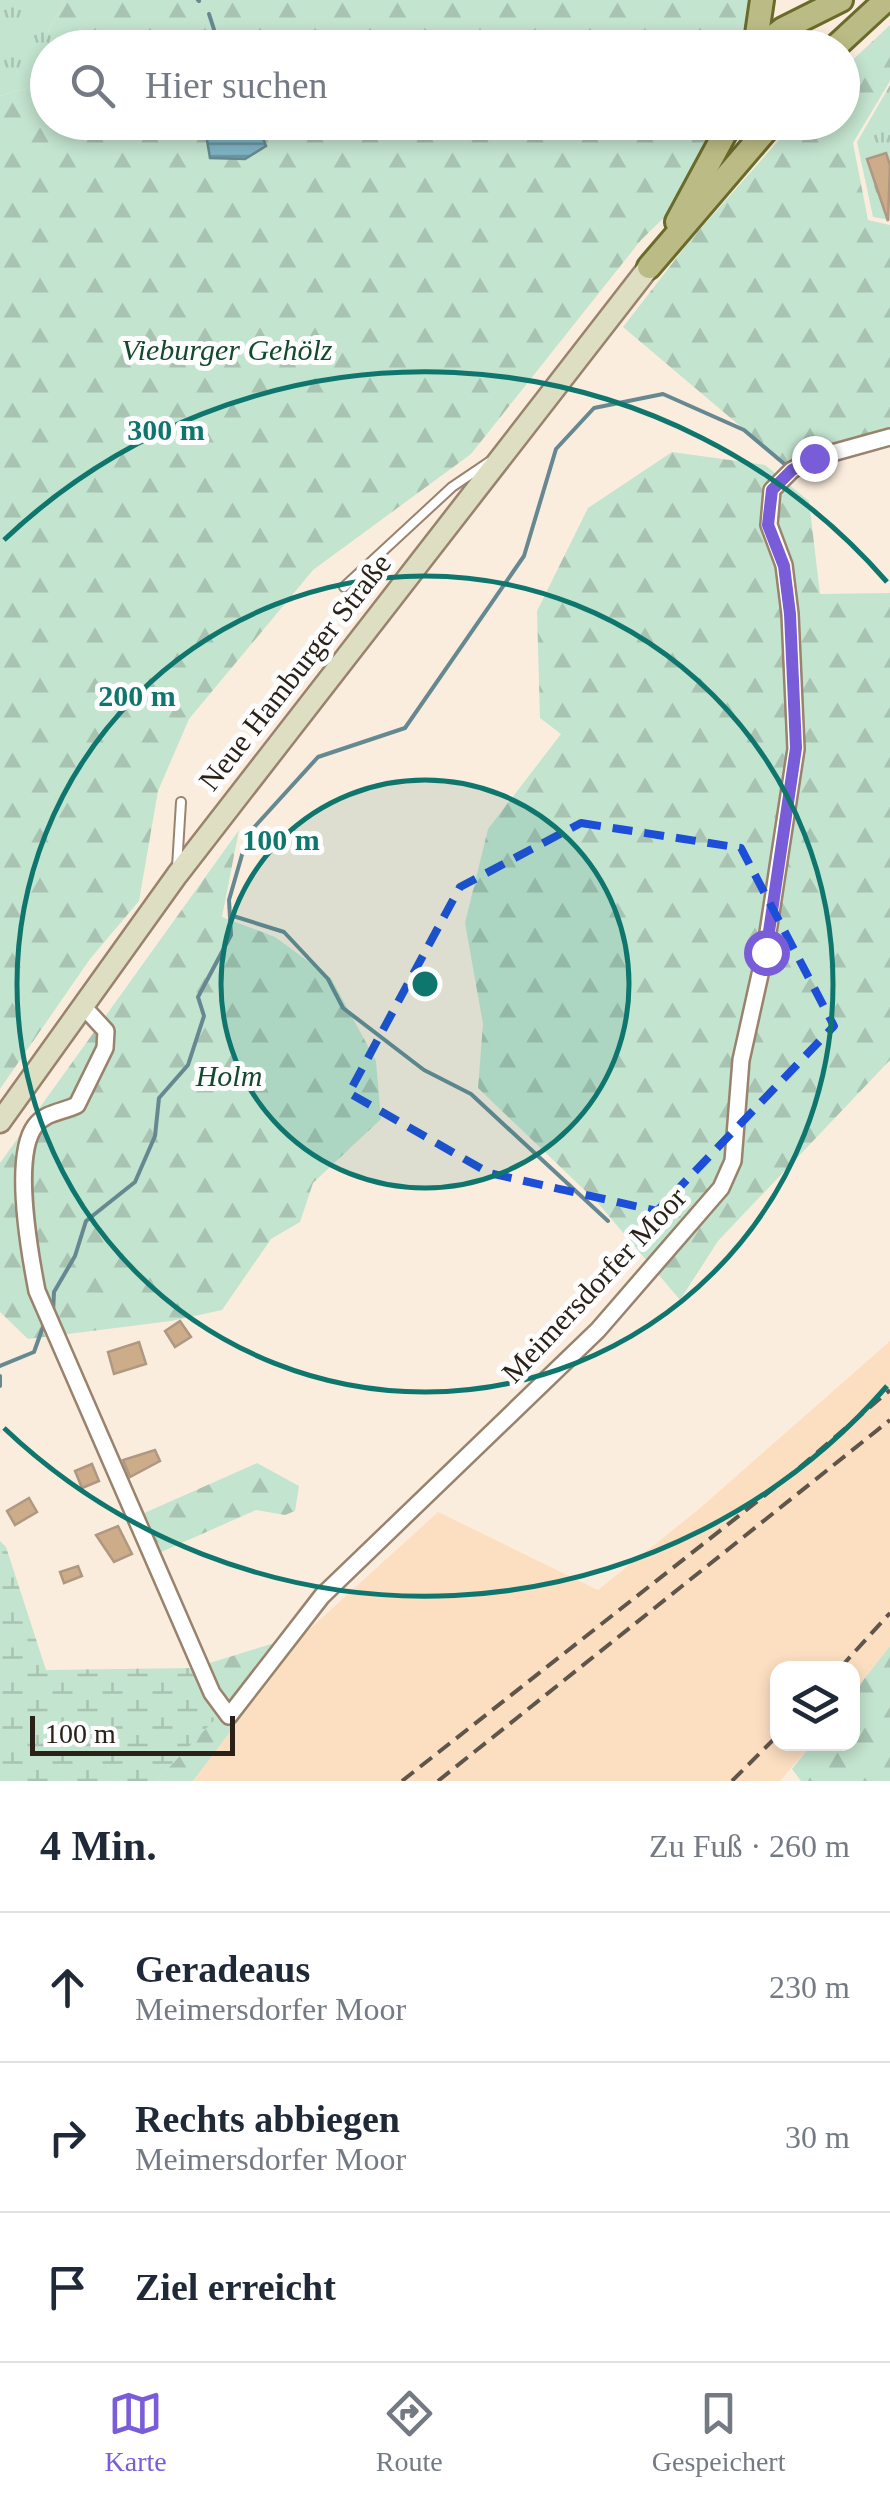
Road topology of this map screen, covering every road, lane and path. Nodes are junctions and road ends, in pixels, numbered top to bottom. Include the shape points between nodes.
1 (762, 0) edge
2 (841, 0) edge
3 (863, 0) edge
4 (886, 0) edge
5 (759, 30) edge
6 (782, 30) edge
7 (844, 30) edge
8 (853, 30) edge
9 (722, 140) edge
10 (758, 140) edge
11 (649, 267) junction
12 (890, 437) edge
13 (501, 454) junction
14 (344, 587) dead end
15 (181, 802) dead end
16 (177, 875) junction
17 (82, 1005) junction
18 (0, 1122) edge

1 - 5 main road
2 - 6 main road
3 - 7 main road
4 - 8 main road
9 - 11 main road
10 - 11 main road
11 - 13 main road, Neue Hamburger Straße
12 - 17 street, Meimersdorfer Moor via 814,458 772,490 768,525 784,566 796,748 766,952 741,1060 733,1161 721,1188 598,1330 322,1596 229,1716 212,1693 36,1292 27,1147 34,1127 77,1105 105,1048 106,1031
13 - 14 lane via 452,486
13 - 16 main road, Neue Hamburger Straße
15 - 16 lane
16 - 17 main road, Neue Hamburger Straße
17 - 18 main road, Neue Hamburger Straße

